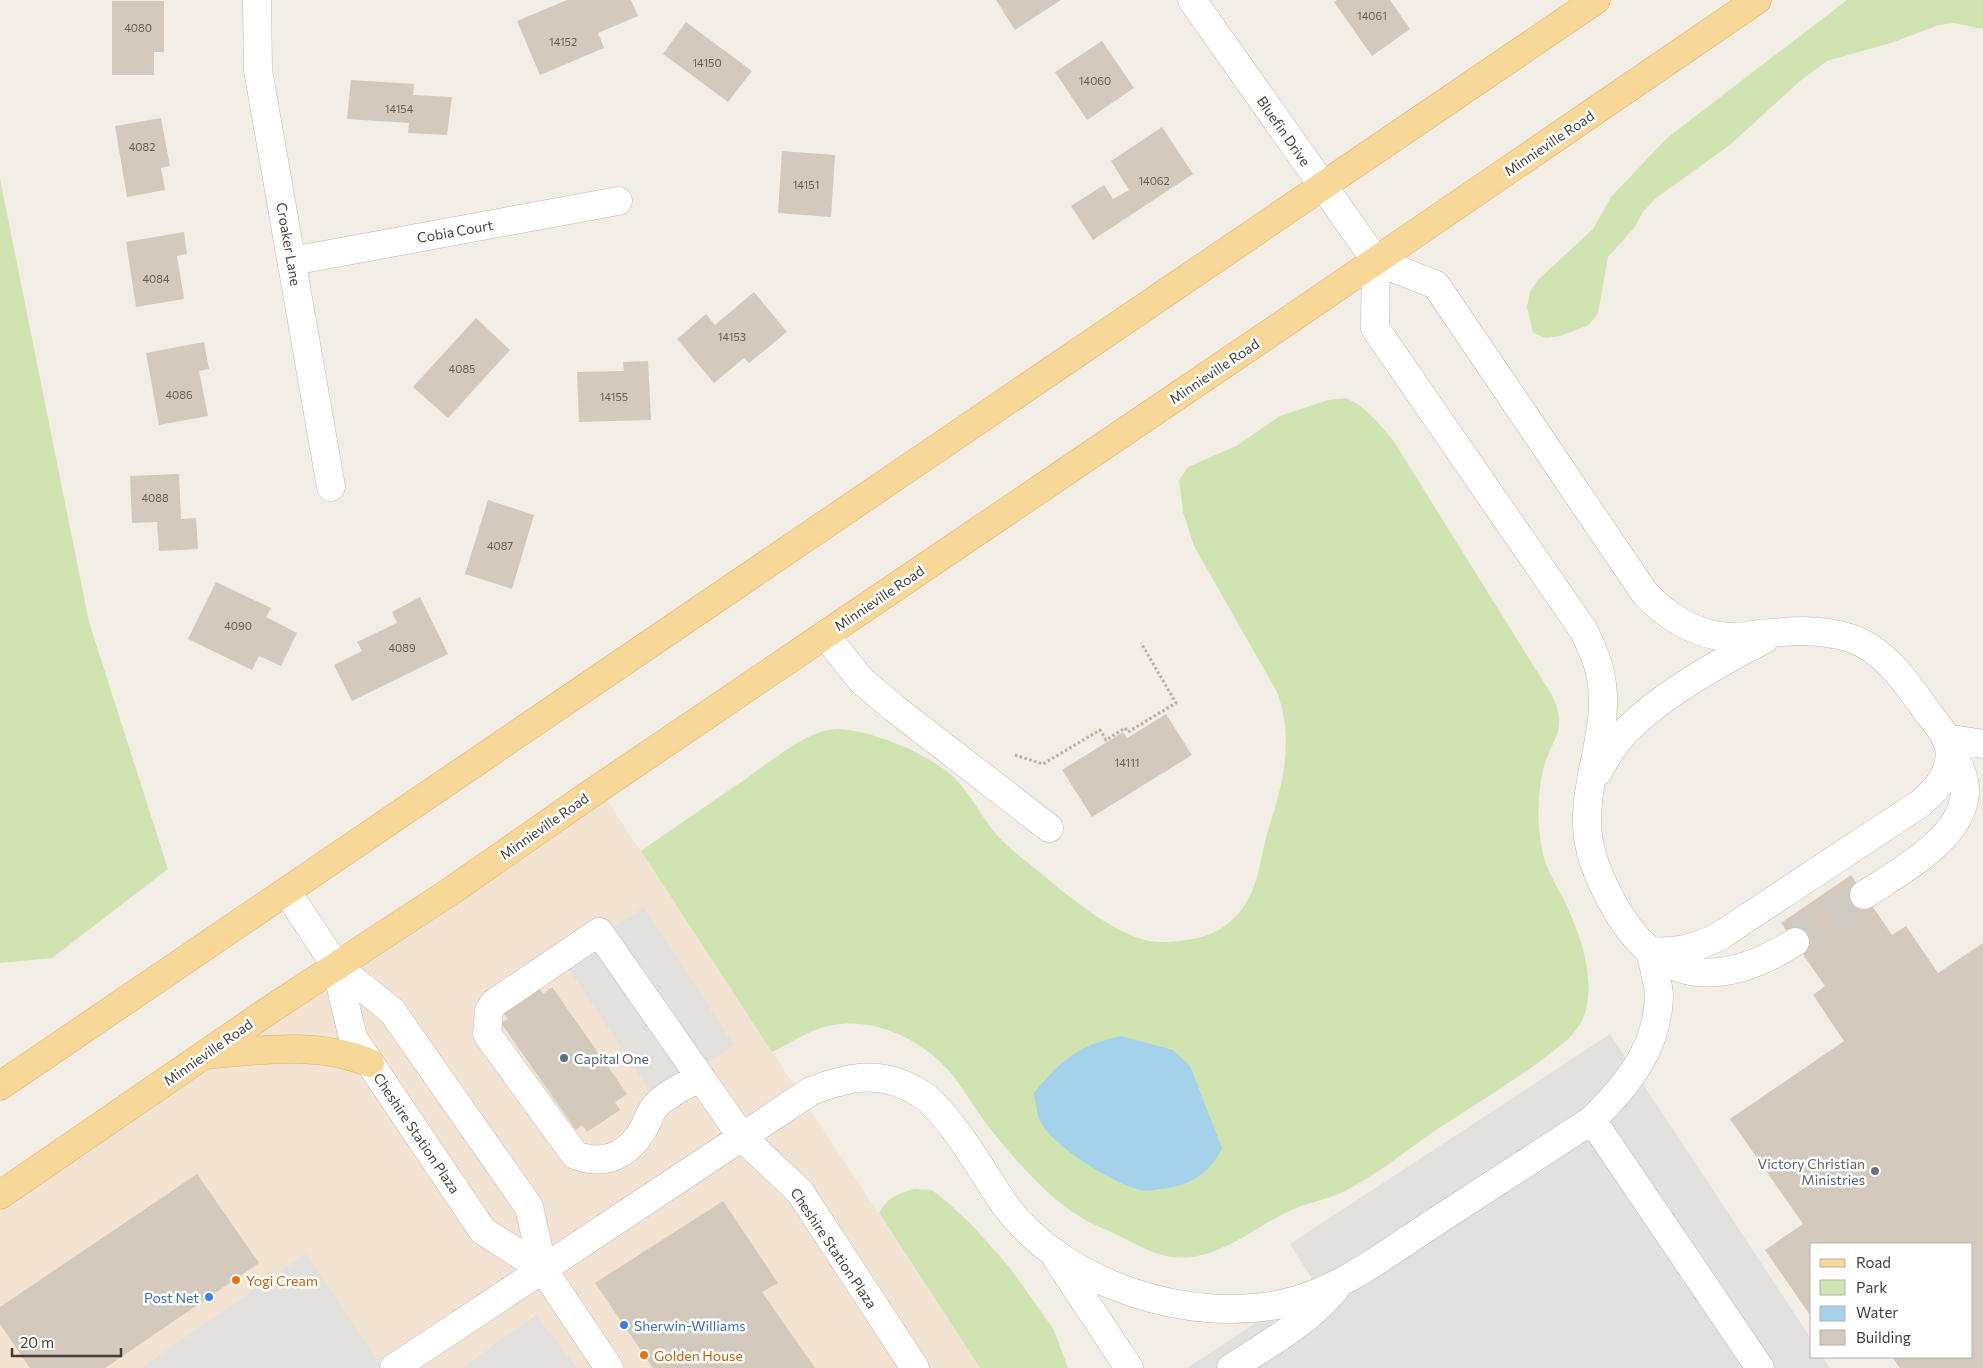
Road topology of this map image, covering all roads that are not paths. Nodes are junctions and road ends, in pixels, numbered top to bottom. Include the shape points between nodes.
1 (257, 0) edge
2 (1192, 0) edge
3 (1596, 0) edge
4 (1757, 0) edge
5 (1323, 186) junction
6 (618, 201) dead end
7 (292, 261) junction
8 (1376, 261) junction
9 (331, 488) dead end
10 (1798, 630) junction
11 (825, 635) junction
12 (1945, 738) junction
13 (1983, 744) edge
14 (1590, 786) junction
15 (1050, 828) dead end
16 (287, 892) junction
17 (1864, 895) tunnel mouth
18 (1794, 942) tunnel mouth
19 (1650, 952) junction
20 (336, 966) junction
21 (203, 1056) junction
22 (370, 1063) junction
23 (699, 1077) junction
24 (0, 1086) edge
25 (1592, 1120) junction
26 (742, 1137) junction
27 (28, 1176) junction
28 (0, 1195) edge
29 (0, 1211) edge
30 (1049, 1248) junction
31 (543, 1268) junction
32 (1337, 1286) junction
33 (394, 1368) edge
34 (610, 1368) edge
35 (915, 1368) edge
36 (1129, 1368) edge
37 (1231, 1368) edge
38 (1760, 1368) edge

1 - 7 street, Croaker Lane via 258,70
2 - 5 street, Bluefin Drive
3 - 5 main road
4 - 8 main road, Minnieville Road
5 - 8 street, Bluefin Drive
5 - 16 main road
6 - 7 street, Cobia Court
7 - 9 street, Croaker Lane
8 - 10 street via 1436,285 1657,607 1694,628 1729,637
8 - 11 main road, Minnieville Road
8 - 14 street via 1375,328 1584,631 1594,652 1602,685 1600,730
10 - 12 street via 1824,631 1852,639 1880,655 1899,674
10 - 14 street via 1769,637 1745,649 1652,710 1612,747
11 - 15 street via 862,681
11 - 20 main road, Minnieville Road
12 - 13 street
12 - 17 street via 1964,784 1959,816 1923,857
12 - 19 street via 1949,750 1946,770 1939,787 1922,803 1698,947 1671,953
14 - 19 street via 1587,824 1596,874 1624,925
16 - 20 street, Cheshire Station Plaza
16 - 24 main road
18 - 19 street via 1749,966 1722,973 1692,972
19 - 25 street via 1659,996 1654,1026 1638,1065 1624,1088
20 - 21 main road, Minnieville Road
20 - 22 street, Cheshire Station Plaza via 353,1038
20 - 31 street, Cheshire Station Plaza via 392,1011 529,1207
21 - 22 main road via 301,1049 334,1052
21 - 27 main road, Minnieville Road
22 - 31 street, Cheshire Station Plaza via 483,1231
23 - 23 street, Cheshire Station Plaza via 654,1107 638,1137 625,1152 611,1159 584,1159 574,1155 487,1034 489,1011 494,1004 600,932
23 - 26 street, Cheshire Station Plaza
25 - 32 street
25 - 38 street
26 - 30 street via 811,1091 838,1080 872,1076 899,1084 922,1094 940,1112 1007,1207 1032,1236
26 - 31 street
26 - 35 street, Cheshire Station Plaza via 800,1192
27 - 28 main road, Minnieville Road
27 - 29 main road
30 - 32 street via 1094,1278 1155,1300 1240,1308 1285,1303
30 - 36 street
31 - 33 street
31 - 34 street, Cheshire Station Plaza
32 - 37 street via 1304,1319

